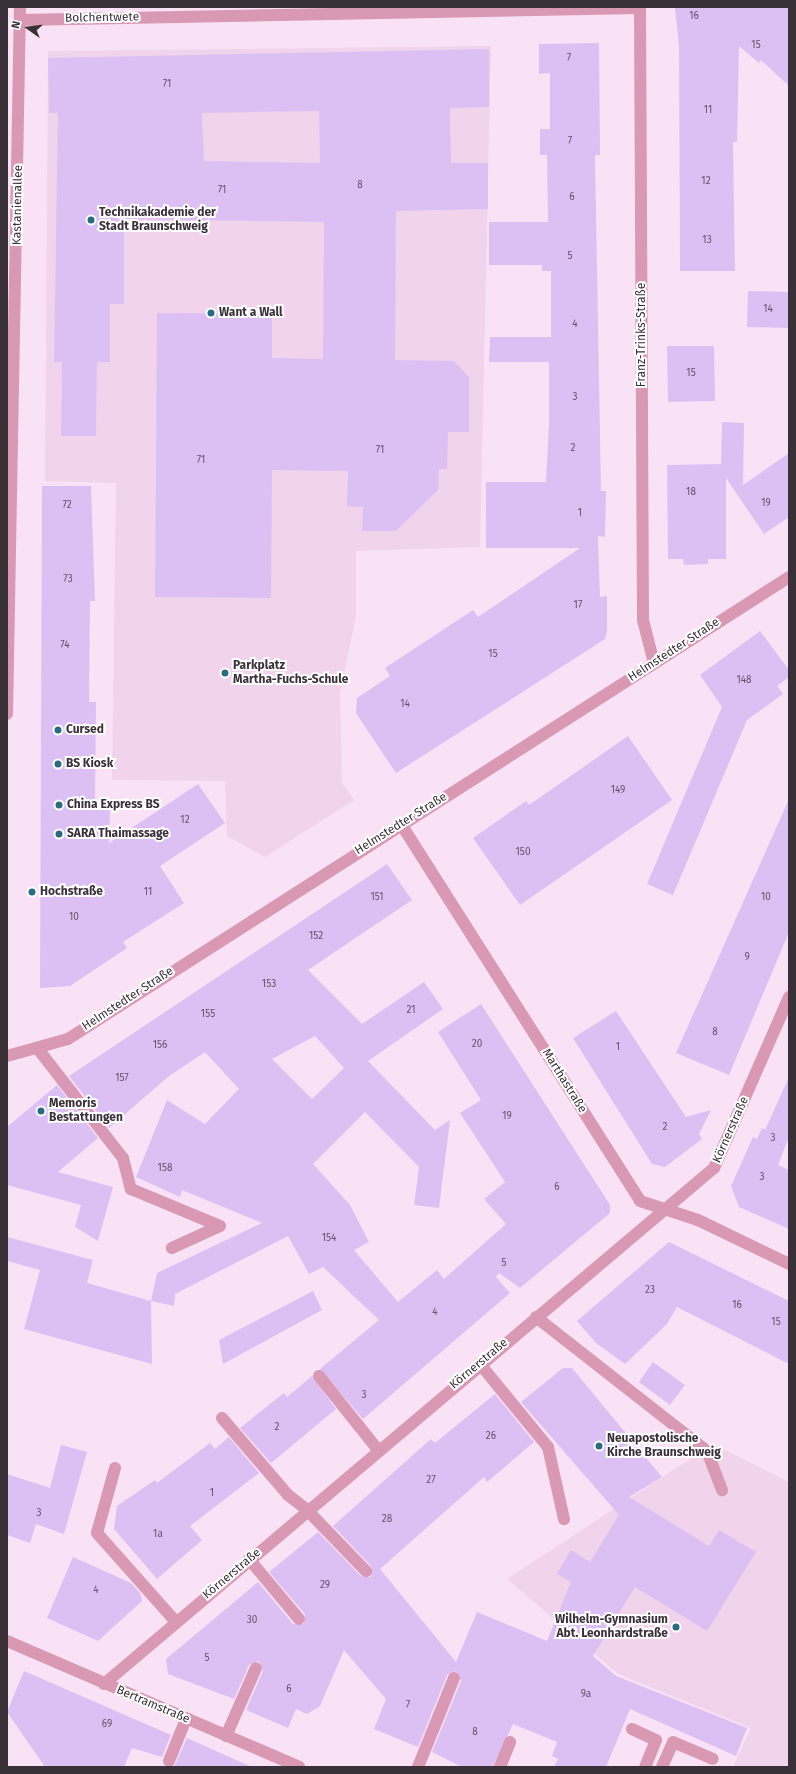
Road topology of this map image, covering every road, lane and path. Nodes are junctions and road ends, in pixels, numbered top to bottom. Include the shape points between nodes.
1 (20, 7) edge
2 (640, 8) edge
3 (20, 20) junction
4 (9, 533) edge
5 (789, 577) edge
6 (654, 663) junction
7 (7, 714) edge
8 (401, 824) junction
9 (789, 997) edge
10 (38, 1049) junction
11 (7, 1056) edge
12 (667, 1209) junction
13 (172, 1248) dead end
14 (789, 1264) edge
15 (536, 1317) junction
16 (480, 1364) junction
17 (319, 1376) dead end
18 (222, 1418) dead end
19 (378, 1450) junction
20 (115, 1468) dead end
21 (722, 1490) dead end
22 (307, 1510) junction
23 (564, 1519) dead end
24 (249, 1559) junction
25 (366, 1571) dead end
26 (299, 1620) dead end
27 (176, 1622) junction
28 (7, 1641) edge
29 (256, 1668) dead end
30 (454, 1678) dead end
31 (104, 1684) junction
32 (186, 1719) junction
33 (632, 1730) dead end
34 (226, 1736) junction
35 (510, 1742) dead end
36 (713, 1759) dead end
37 (169, 1760) dead end
38 (299, 1767) edge
39 (418, 1767) edge
40 (500, 1767) edge
41 (645, 1767) edge
42 (662, 1767) edge

1 - 3 street, Kastanienallee
2 - 3 street, Bolchentwete
2 - 6 street, Franz-Trinks-Straße via 644,620
3 - 4 street, Kastanienallee
4 - 7 street, Kastanienallee
5 - 6 street, Helmstedter Straße
6 - 8 street, Helmstedter Straße
8 - 10 street, Helmstedter Straße via 68,1039
8 - 12 street, Marthastraße via 640,1201
9 - 12 street, Körnerstraße via 714,1168
10 - 11 street, Helmstedter Straße
10 - 13 street via 123,1158 131,1189 220,1226
12 - 14 street, Marthastraße via 698,1220
12 - 15 street, Körnerstraße
15 - 16 street, Körnerstraße
15 - 21 street via 707,1451
16 - 19 street, Körnerstraße
16 - 23 street via 548,1447
17 - 19 street
18 - 22 street via 288,1495
19 - 22 street, Körnerstraße
20 - 27 street via 97,1533
22 - 24 street, Körnerstraße
22 - 25 street
24 - 26 street
24 - 27 street, Körnerstraße
27 - 31 street, Körnerstraße
28 - 31 street, Bertramstraße
29 - 34 street
30 - 39 street
31 - 32 street, Bertramstraße
32 - 34 street, Bertramstraße
32 - 37 street
33 - 41 street via 656,1740
34 - 38 street, Bertramstraße
35 - 40 street
36 - 42 street via 673,1742

